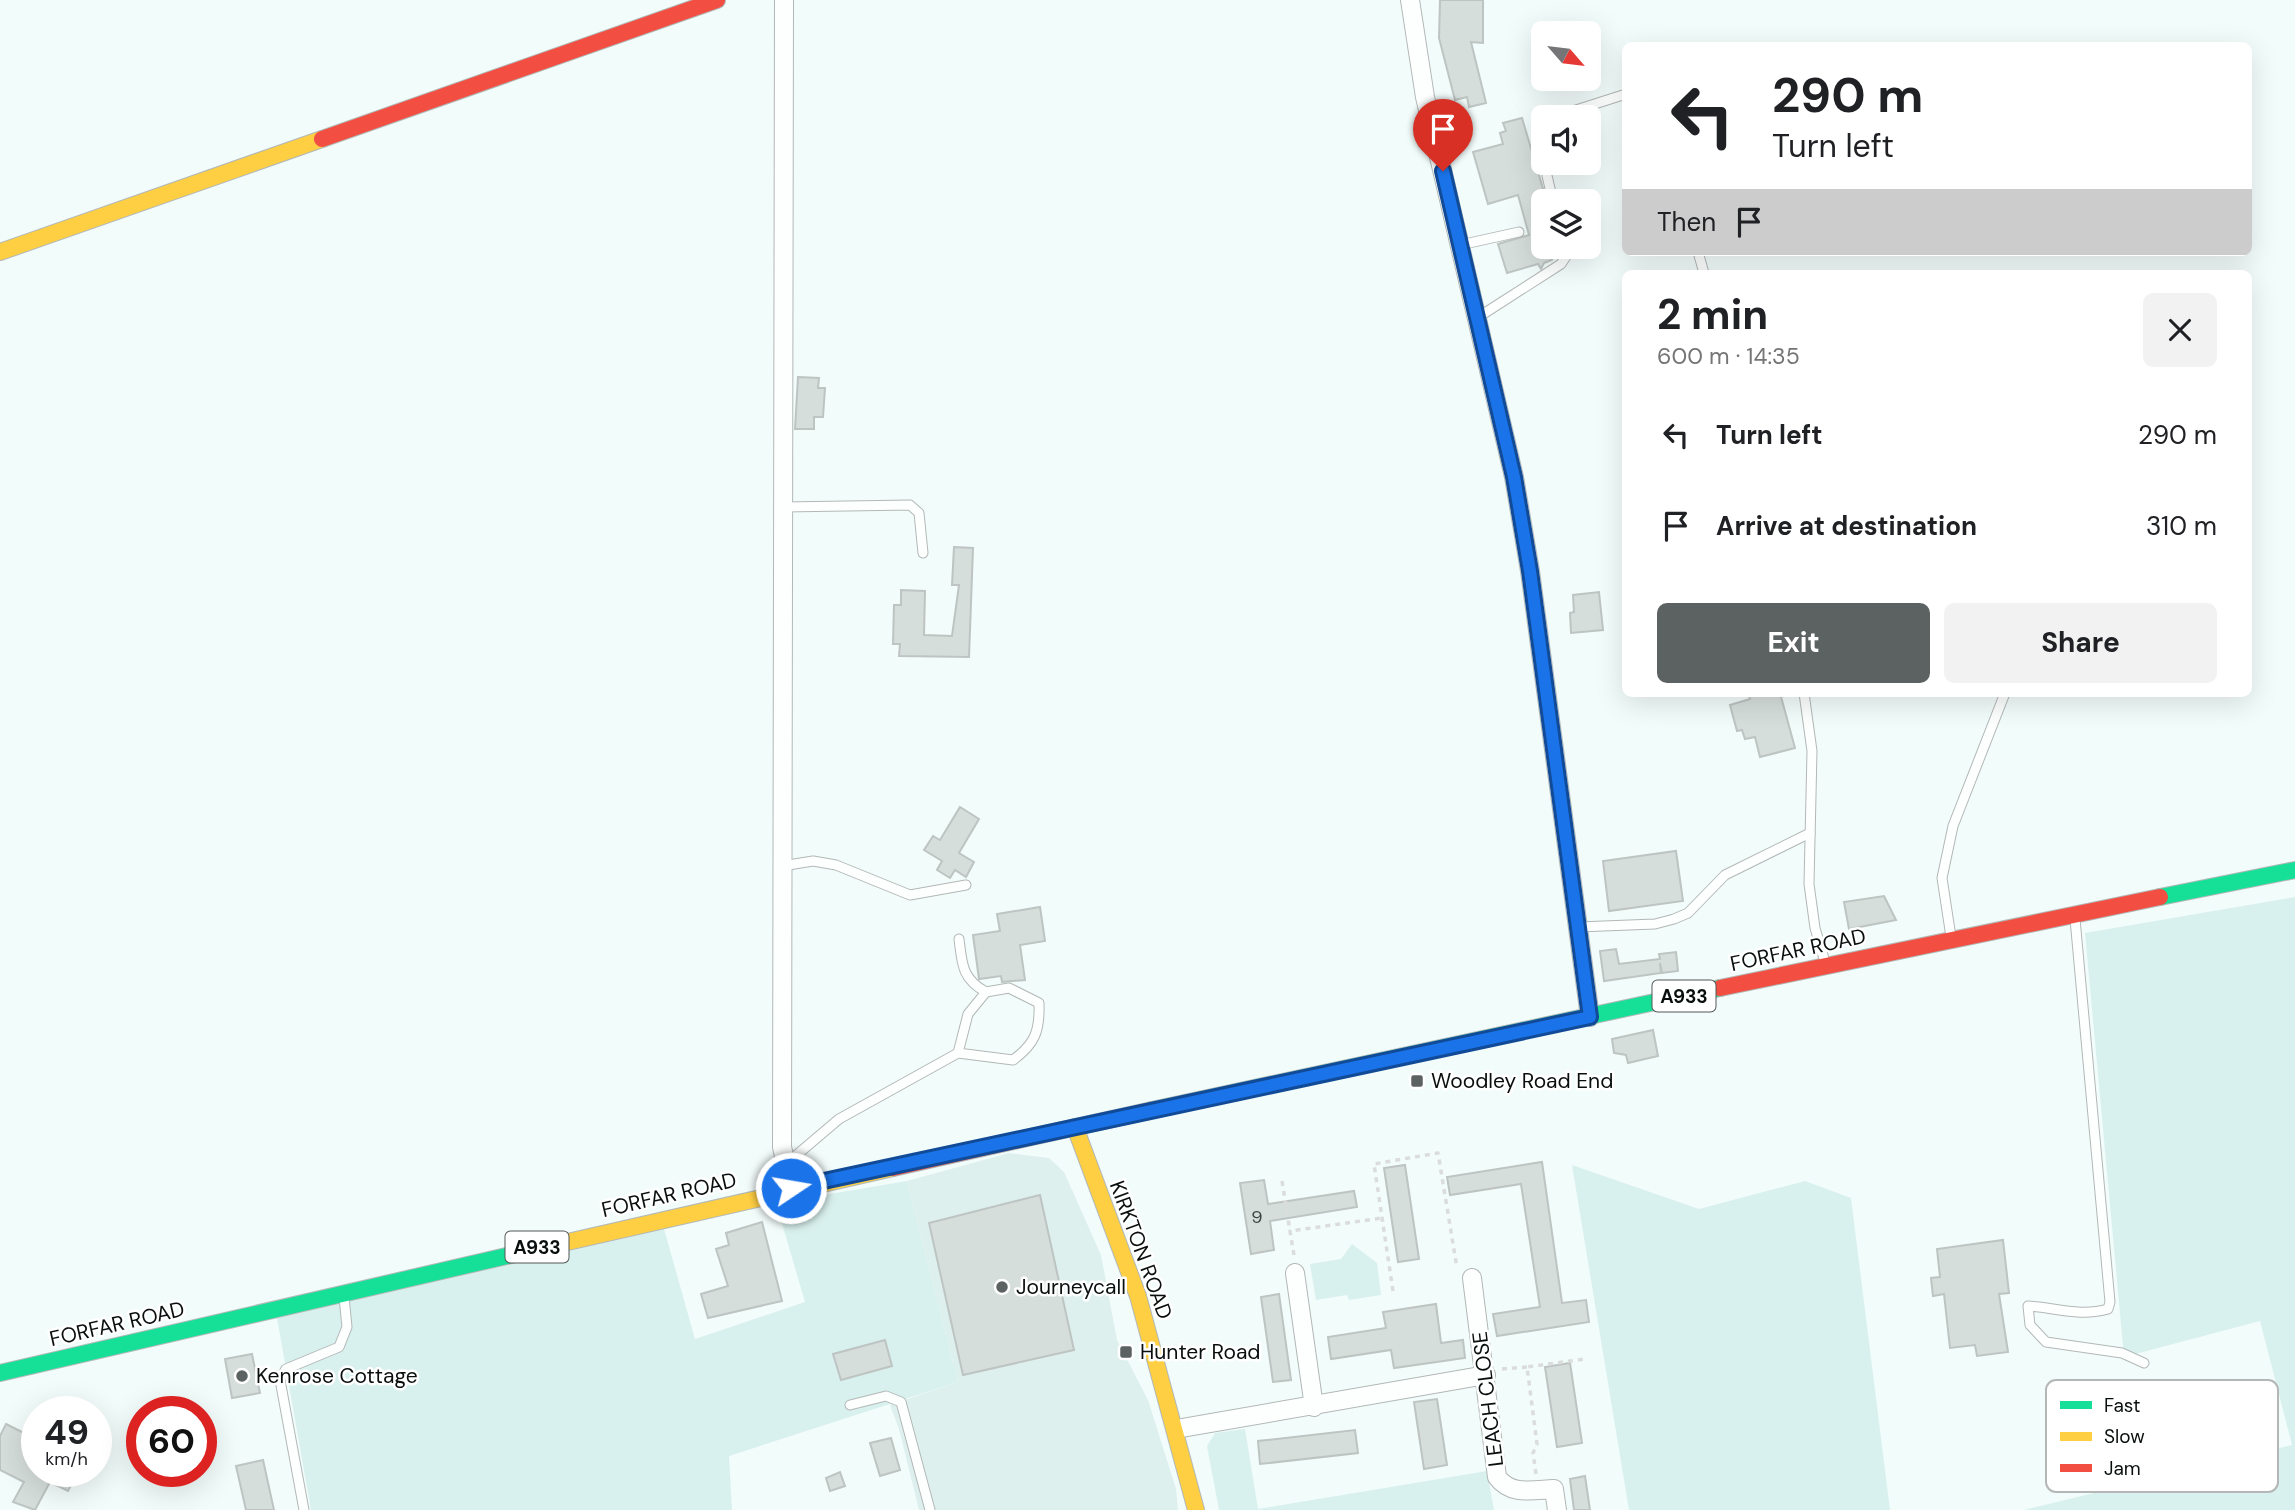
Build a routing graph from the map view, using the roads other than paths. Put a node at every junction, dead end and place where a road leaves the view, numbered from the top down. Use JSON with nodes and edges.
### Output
{"nodes":[{"id":1,"x":717,"y":0,"type":"edge"},
{"id":2,"x":784,"y":0,"type":"edge"},
{"id":3,"x":1410,"y":0,"type":"edge"},
{"id":4,"x":1622,"y":95,"type":"edge"},
{"id":5,"x":1591,"y":105,"type":"edge"},
{"id":6,"x":1519,"y":232,"type":"dead end"},
{"id":7,"x":1460,"y":245,"type":"junction"},
{"id":8,"x":0,"y":252,"type":"edge"},
{"id":9,"x":1564,"y":259,"type":"edge"},
{"id":10,"x":1477,"y":318,"type":"junction"},
{"id":11,"x":783,"y":507,"type":"junction"},
{"id":12,"x":923,"y":553,"type":"dead end"},
{"id":13,"x":1805,"y":697,"type":"edge"},
{"id":14,"x":2003,"y":697,"type":"edge"},
{"id":15,"x":1810,"y":833,"type":"junction"},
{"id":16,"x":782,"y":866,"type":"junction"},
{"id":17,"x":2295,"y":870,"type":"edge"},
{"id":18,"x":966,"y":885,"type":"dead end"},
{"id":19,"x":2075,"y":914,"type":"junction"},
{"id":20,"x":1578,"y":927,"type":"junction"},
{"id":21,"x":959,"y":939,"type":"dead end"},
{"id":22,"x":1952,"y":939,"type":"junction"},
{"id":23,"x":1825,"y":964,"type":"junction"},
{"id":24,"x":986,"y":992,"type":"junction"},
{"id":25,"x":1590,"y":1017,"type":"junction"},
{"id":26,"x":958,"y":1054,"type":"junction"},
{"id":27,"x":1074,"y":1127,"type":"junction"},
{"id":28,"x":786,"y":1164,"type":"junction"},
{"id":29,"x":791,"y":1188,"type":"junction"},
{"id":30,"x":1295,"y":1273,"type":"road end"},
{"id":31,"x":1466,"y":1280,"type":"road end"},
{"id":32,"x":343,"y":1292,"type":"junction"},
{"id":33,"x":2144,"y":1363,"type":"dead end"},
{"id":34,"x":0,"y":1373,"type":"edge"},
{"id":35,"x":1485,"y":1373,"type":"junction"},
{"id":36,"x":850,"y":1405,"type":"dead end"},
{"id":37,"x":1314,"y":1407,"type":"junction"},
{"id":38,"x":1176,"y":1429,"type":"junction"},
{"id":39,"x":304,"y":1510,"type":"edge"},
{"id":40,"x":930,"y":1510,"type":"edge"},
{"id":41,"x":1196,"y":1510,"type":"edge"},
{"id":42,"x":1557,"y":1510,"type":"edge"}],
"edges":[{"from":1,"to":8,"type":"main road"},
{"from":2,"to":11,"type":"street"},
{"from":3,"to":7,"type":"street"},
{"from":4,"to":5,"type":"lane"},
{"from":6,"to":7,"type":"lane"},
{"from":7,"to":10,"type":"street"},
{"from":9,"to":10,"type":"lane"},
{"from":10,"to":20,"type":"street"},
{"from":11,"to":12,"type":"lane"},
{"from":11,"to":16,"type":"street"},
{"from":13,"to":15,"type":"lane"},
{"from":14,"to":22,"type":"lane"},
{"from":15,"to":20,"type":"lane"},
{"from":15,"to":23,"type":"lane"},
{"from":16,"to":18,"type":"lane"},
{"from":16,"to":28,"type":"street"},
{"from":17,"to":19,"type":"main road","name":"FORFAR ROAD","number":"A933"},
{"from":19,"to":22,"type":"main road","name":"FORFAR ROAD","number":"A933"},
{"from":19,"to":33,"type":"lane"},
{"from":20,"to":25,"type":"street"},
{"from":21,"to":24,"type":"lane"},
{"from":22,"to":23,"type":"main road","name":"FORFAR ROAD","number":"A933"},
{"from":23,"to":25,"type":"main road","name":"FORFAR ROAD","number":"A933"},
{"from":24,"to":26,"type":"lane"},
{"from":24,"to":26,"type":"lane"},
{"from":25,"to":27,"type":"main road","name":"FORFAR ROAD","number":"A933"},
{"from":26,"to":28,"type":"lane"},
{"from":27,"to":29,"type":"main road","name":"FORFAR ROAD","number":"A933"},
{"from":27,"to":38,"type":"main road","name":"KIRKTON ROAD"},
{"from":28,"to":29,"type":"street"},
{"from":29,"to":32,"type":"main road","name":"FORFAR ROAD","number":"A933"},
{"from":30,"to":37,"type":"street"},
{"from":31,"to":35,"type":"street","name":"LEACH CLOSE"},
{"from":32,"to":34,"type":"main road","name":"FORFAR ROAD","number":"A933"},
{"from":32,"to":39,"type":"lane"},
{"from":35,"to":37,"type":"street"},
{"from":35,"to":42,"type":"street","name":"LEACH CLOSE"},
{"from":36,"to":40,"type":"lane"},
{"from":37,"to":38,"type":"street"},
{"from":38,"to":41,"type":"main road","name":"KIRKTON ROAD"}]}
